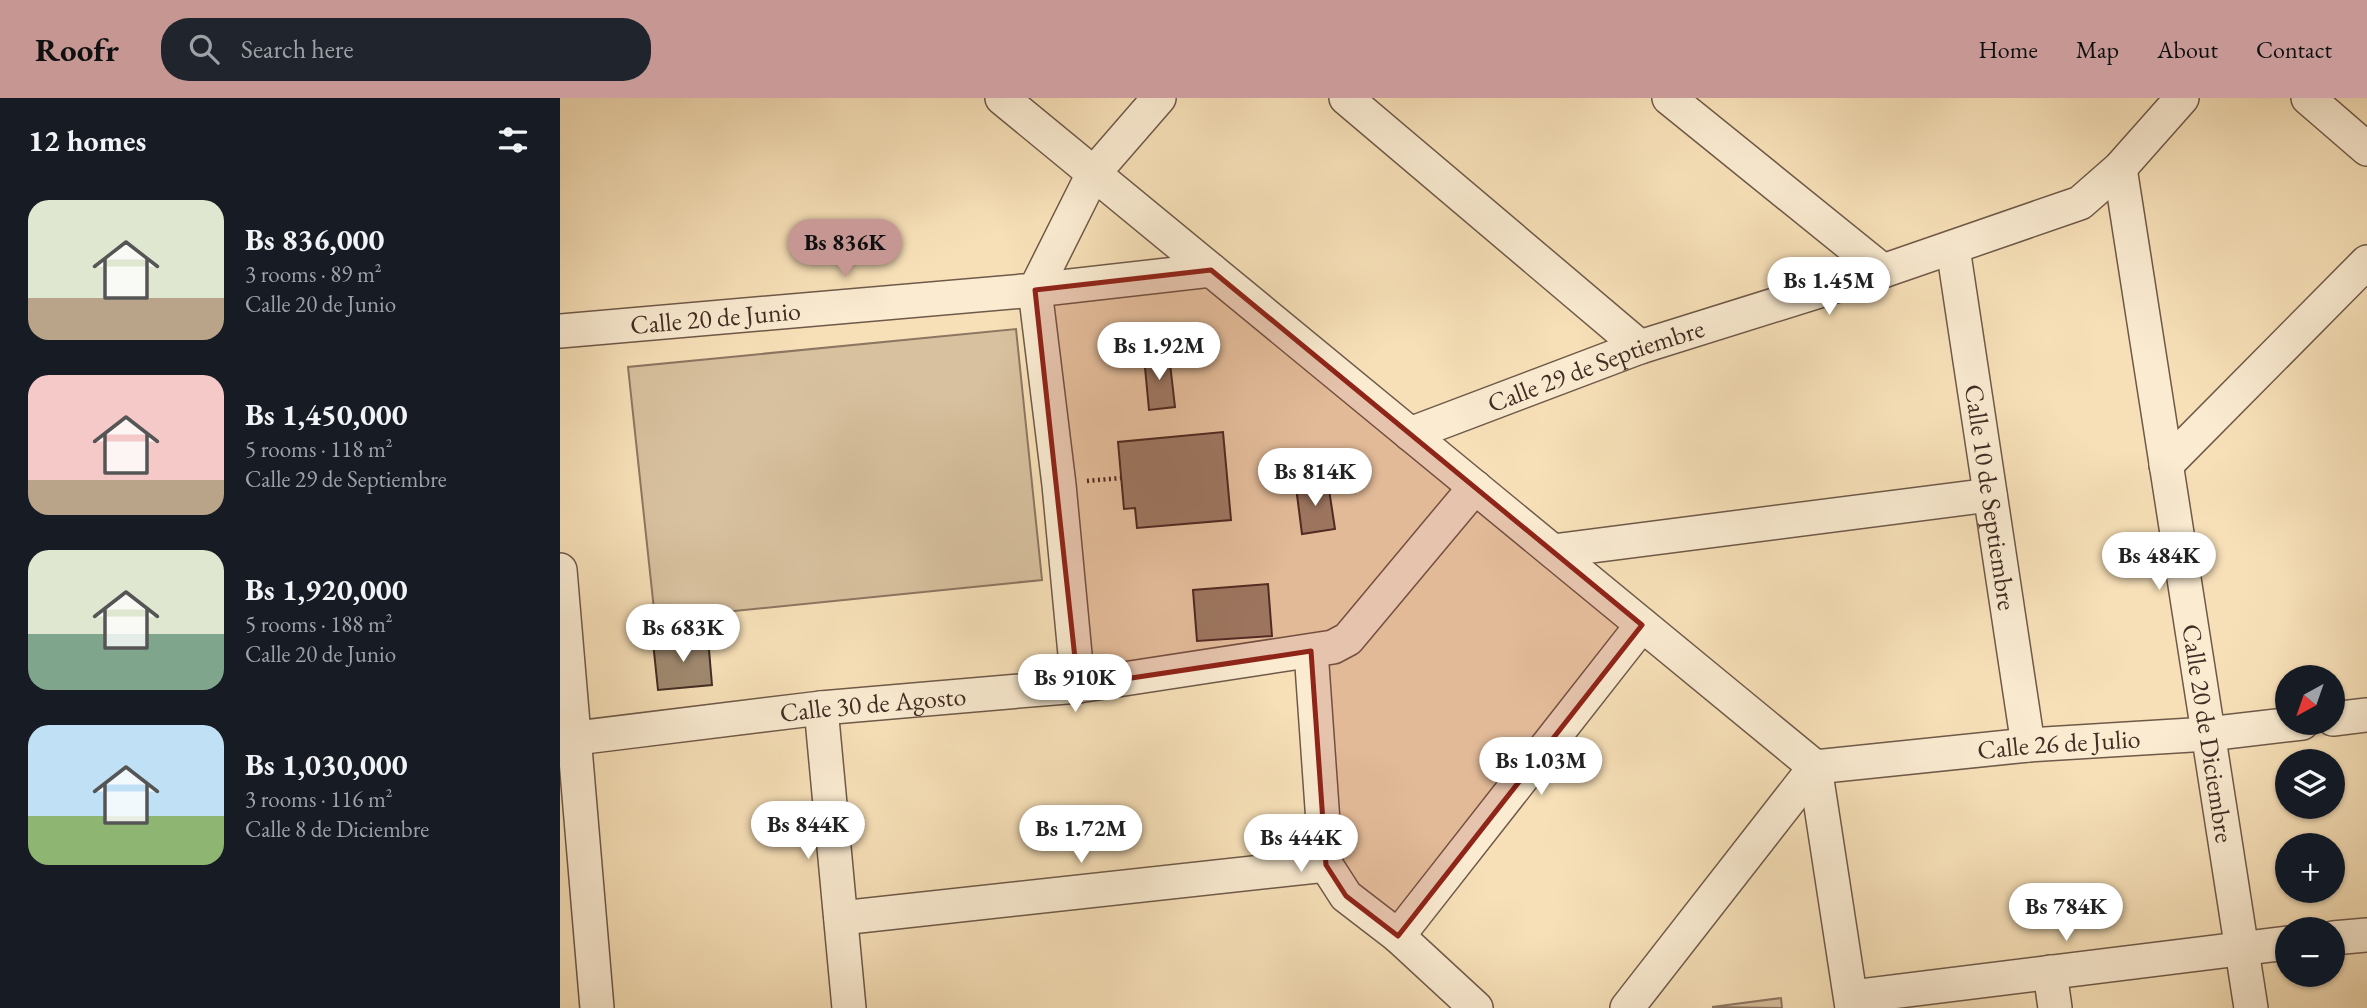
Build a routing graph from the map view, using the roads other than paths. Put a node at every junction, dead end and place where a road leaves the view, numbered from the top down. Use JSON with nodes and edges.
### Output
{"nodes":[{"id":1,"x":1002,"y":98,"type":"edge"},
{"id":2,"x":1159,"y":98,"type":"edge"},
{"id":3,"x":1346,"y":98,"type":"edge"},
{"id":4,"x":1669,"y":98,"type":"edge"},
{"id":5,"x":2182,"y":98,"type":"edge"},
{"id":6,"x":2308,"y":98,"type":"edge"},
{"id":7,"x":2367,"y":149,"type":"edge"},
{"id":8,"x":2120,"y":168,"type":"junction"},
{"id":9,"x":1093,"y":174,"type":"junction"},
{"id":10,"x":1952,"y":248,"type":"junction"},
{"id":11,"x":2367,"y":262,"type":"edge"},
{"id":12,"x":1211,"y":270,"type":"junction"},
{"id":13,"x":1883,"y":271,"type":"junction"},
{"id":14,"x":1035,"y":290,"type":"junction"},
{"id":15,"x":560,"y":331,"type":"edge"},
{"id":16,"x":1640,"y":347,"type":"junction"},
{"id":17,"x":1410,"y":434,"type":"junction"},
{"id":18,"x":2166,"y":465,"type":"junction"},
{"id":19,"x":1475,"y":487,"type":"junction"},
{"id":20,"x":1990,"y":495,"type":"junction"},
{"id":21,"x":1553,"y":551,"type":"junction"},
{"id":22,"x":560,"y":570,"type":"edge"},
{"id":23,"x":1642,"y":625,"type":"junction"},
{"id":24,"x":1311,"y":651,"type":"junction"},
{"id":25,"x":1078,"y":686,"type":"junction"},
{"id":26,"x":821,"y":708,"type":"junction"},
{"id":27,"x":2367,"y":715,"type":"edge"},
{"id":28,"x":2345,"y":718,"type":"edge"},
{"id":29,"x":2275,"y":726,"type":"edge"},
{"id":30,"x":2208,"y":734,"type":"junction"},
{"id":31,"x":2028,"y":745,"type":"junction"},
{"id":32,"x":565,"y":746,"type":"edge"},
{"id":33,"x":1815,"y":767,"type":"junction"},
{"id":34,"x":1326,"y":865,"type":"junction"},
{"id":35,"x":841,"y":918,"type":"junction"},
{"id":36,"x":2367,"y":934,"type":"edge"},
{"id":37,"x":1398,"y":936,"type":"junction"},
{"id":38,"x":2345,"y":937,"type":"edge"},
{"id":39,"x":2275,"y":944,"type":"edge"},
{"id":40,"x":2242,"y":948,"type":"junction"},
{"id":41,"x":2050,"y":972,"type":"junction"},
{"id":42,"x":1852,"y":1002,"type":"edge"},
{"id":43,"x":597,"y":1008,"type":"edge"},
{"id":44,"x":849,"y":1008,"type":"edge"},
{"id":45,"x":1476,"y":1008,"type":"edge"},
{"id":46,"x":1627,"y":1008,"type":"edge"},
{"id":47,"x":2055,"y":1008,"type":"edge"},
{"id":48,"x":2251,"y":1008,"type":"edge"}],
"edges":[{"from":1,"to":9,"type":"street"},
{"from":2,"to":9,"type":"street"},
{"from":3,"to":16,"type":"street"},
{"from":4,"to":13,"type":"street"},
{"from":5,"to":8,"type":"street","name":"Calle 29 de Septiembre"},
{"from":6,"to":7,"type":"street"},
{"from":8,"to":10,"type":"street","name":"Calle 29 de Septiembre"},
{"from":8,"to":18,"type":"street","name":"Calle 20 de Diciembre"},
{"from":9,"to":12,"type":"street"},
{"from":9,"to":14,"type":"street"},
{"from":10,"to":13,"type":"street","name":"Calle 29 de Septiembre"},
{"from":10,"to":20,"type":"street","name":"Calle 10 de Septiembre"},
{"from":11,"to":18,"type":"street"},
{"from":12,"to":14,"type":"street","name":"Calle 20 de Junio"},
{"from":12,"to":17,"type":"street"},
{"from":13,"to":16,"type":"street","name":"Calle 29 de Septiembre"},
{"from":14,"to":15,"type":"street","name":"Calle 20 de Junio"},
{"from":14,"to":25,"type":"street"},
{"from":16,"to":17,"type":"street","name":"Calle 29 de Septiembre"},
{"from":17,"to":19,"type":"street"},
{"from":18,"to":30,"type":"street","name":"Calle 20 de Diciembre"},
{"from":19,"to":21,"type":"street"},
{"from":19,"to":24,"type":"street","name":"Calle 30 de Agosto"},
{"from":20,"to":21,"type":"street"},
{"from":20,"to":31,"type":"street","name":"Calle 10 de Septiembre"},
{"from":21,"to":23,"type":"street"},
{"from":22,"to":32,"type":"street"},
{"from":23,"to":33,"type":"street"},
{"from":23,"to":37,"type":"street"},
{"from":24,"to":25,"type":"street","name":"Calle 30 de Agosto"},
{"from":24,"to":34,"type":"street"},
{"from":25,"to":26,"type":"street","name":"Calle 30 de Agosto"},
{"from":26,"to":32,"type":"street","name":"Calle 30 de Agosto"},
{"from":26,"to":35,"type":"street"},
{"from":27,"to":28,"type":"street"},
{"from":29,"to":30,"type":"street","name":"Calle 26 de Julio"},
{"from":30,"to":31,"type":"street","name":"Calle 26 de Julio"},
{"from":30,"to":40,"type":"street","name":"Calle 20 de Diciembre"},
{"from":31,"to":33,"type":"street","name":"Calle 26 de Julio"},
{"from":32,"to":43,"type":"street"},
{"from":33,"to":42,"type":"street"},
{"from":33,"to":46,"type":"street"},
{"from":34,"to":35,"type":"street"},
{"from":34,"to":37,"type":"street"},
{"from":35,"to":44,"type":"street"},
{"from":36,"to":38,"type":"street"},
{"from":37,"to":45,"type":"street"},
{"from":39,"to":40,"type":"street"},
{"from":40,"to":41,"type":"street"},
{"from":40,"to":48,"type":"street","name":"Calle 20 de Diciembre"},
{"from":41,"to":42,"type":"street"},
{"from":41,"to":47,"type":"street"}]}
